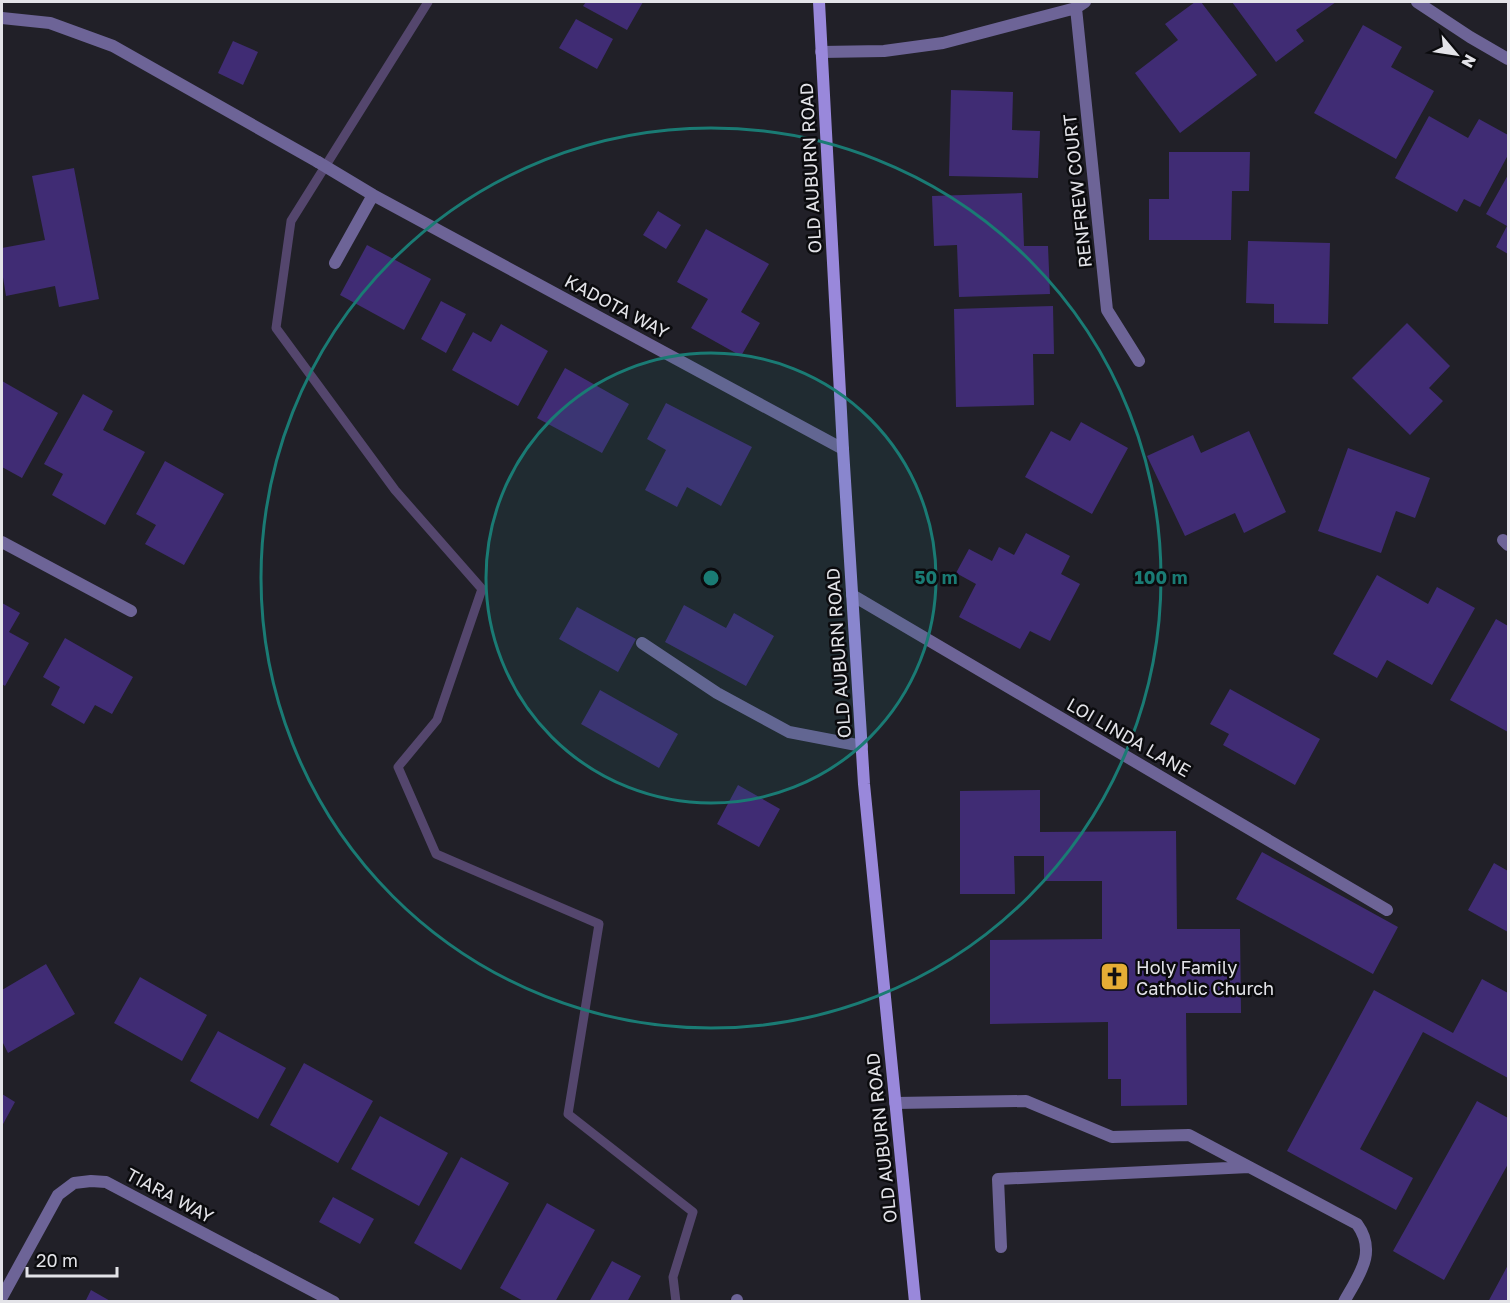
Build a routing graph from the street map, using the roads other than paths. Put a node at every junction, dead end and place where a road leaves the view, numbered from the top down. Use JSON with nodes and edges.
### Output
{"nodes":[{"id":1,"x":819,"y":2,"type":"edge"},
{"id":2,"x":1417,"y":2,"type":"edge"},
{"id":3,"x":1081,"y":5,"type":"edge"},
{"id":4,"x":2,"y":18,"type":"edge"},
{"id":5,"x":821,"y":52,"type":"junction"},
{"id":6,"x":1509,"y":59,"type":"edge"},
{"id":7,"x":373,"y":195,"type":"junction"},
{"id":8,"x":335,"y":263,"type":"dead end"},
{"id":9,"x":1139,"y":361,"type":"dead end"},
{"id":10,"x":843,"y":449,"type":"junction"},
{"id":11,"x":2,"y":542,"type":"edge"},
{"id":12,"x":852,"y":595,"type":"junction"},
{"id":13,"x":130,"y":611,"type":"dead end"},
{"id":14,"x":642,"y":643,"type":"dead end"},
{"id":15,"x":862,"y":746,"type":"junction"},
{"id":16,"x":1387,"y":910,"type":"dead end"},
{"id":17,"x":895,"y":1104,"type":"junction"},
{"id":18,"x":1250,"y":1167,"type":"junction"},
{"id":19,"x":1002,"y":1247,"type":"dead end"},
{"id":20,"x":2,"y":1297,"type":"edge"},
{"id":21,"x":334,"y":1302,"type":"edge"},
{"id":22,"x":915,"y":1302,"type":"edge"},
{"id":23,"x":1344,"y":1302,"type":"edge"}],
"edges":[{"from":1,"to":5,"type":"main road","name":"OLD AUBURN ROAD"},
{"from":2,"to":6,"type":"street"},
{"from":3,"to":5,"type":"street"},
{"from":3,"to":9,"type":"street","name":"RENFREW COURT"},
{"from":4,"to":7,"type":"street","name":"KADOTA WAY"},
{"from":5,"to":10,"type":"main road","name":"OLD AUBURN ROAD"},
{"from":7,"to":8,"type":"street"},
{"from":7,"to":10,"type":"street","name":"KADOTA WAY"},
{"from":10,"to":12,"type":"main road","name":"OLD AUBURN ROAD"},
{"from":11,"to":13,"type":"street"},
{"from":12,"to":15,"type":"main road","name":"OLD AUBURN ROAD"},
{"from":12,"to":16,"type":"street","name":"LOI LINDA LANE"},
{"from":14,"to":15,"type":"street"},
{"from":15,"to":17,"type":"main road","name":"OLD AUBURN ROAD"},
{"from":17,"to":18,"type":"street"},
{"from":17,"to":22,"type":"main road","name":"OLD AUBURN ROAD"},
{"from":18,"to":19,"type":"street"},
{"from":18,"to":23,"type":"street"},
{"from":20,"to":21,"type":"street","name":"TIARA WAY"}]}
